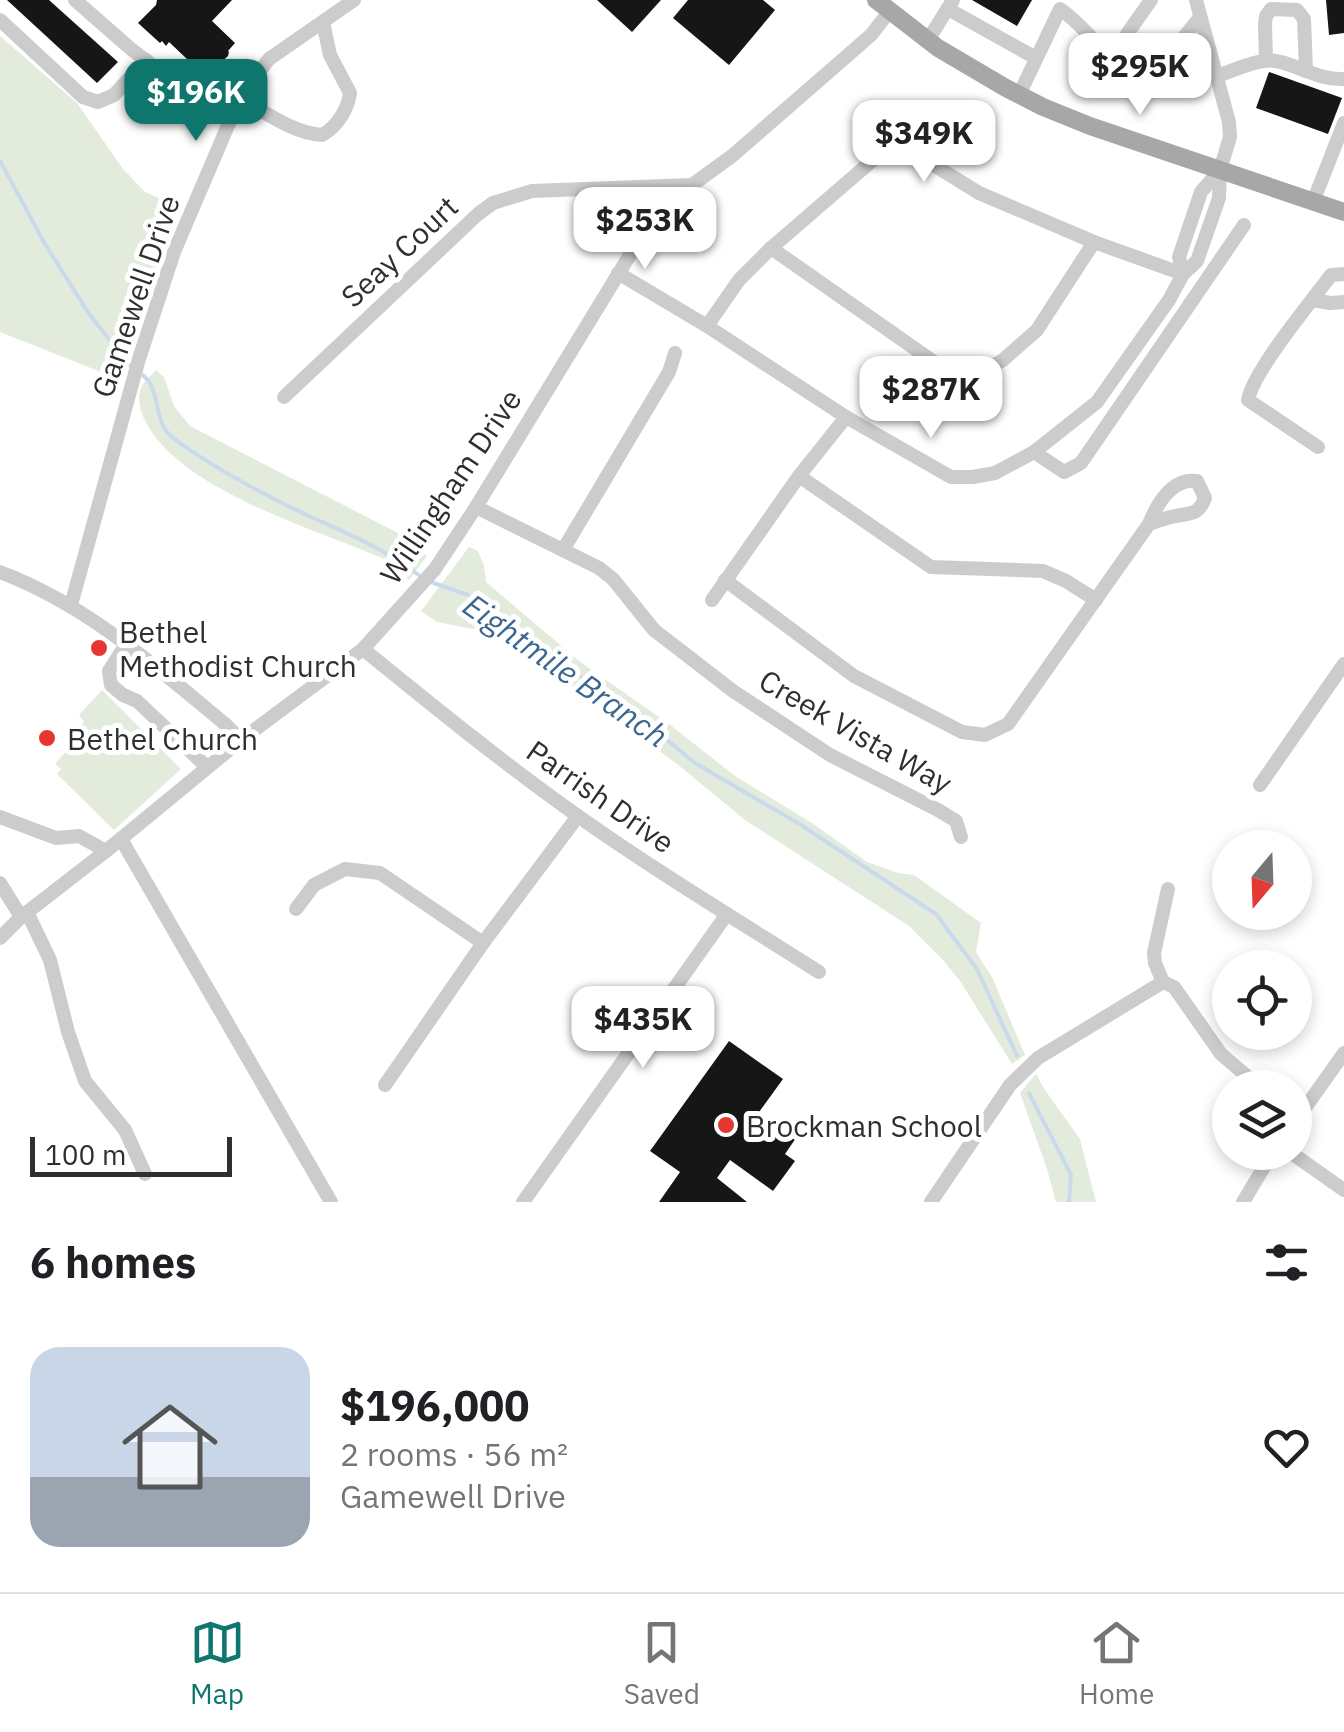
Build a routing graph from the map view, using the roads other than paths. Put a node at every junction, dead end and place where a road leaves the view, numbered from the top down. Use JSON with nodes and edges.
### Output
{"nodes":[{"id":1,"x":74,"y":0,"type":"edge"},
{"id":2,"x":354,"y":0,"type":"edge"},
{"id":3,"x":1151,"y":0,"type":"edge"},
{"id":4,"x":1196,"y":0,"type":"edge"},
{"id":5,"x":951,"y":4,"type":"edge"},
{"id":6,"x":1060,"y":4,"type":"edge"},
{"id":7,"x":883,"y":6,"type":"edge"},
{"id":8,"x":1200,"y":17,"type":"junction"},
{"id":9,"x":0,"y":20,"type":"edge"},
{"id":10,"x":324,"y":22,"type":"junction"},
{"id":11,"x":1127,"y":34,"type":"dead end"},
{"id":12,"x":928,"y":40,"type":"junction"},
{"id":13,"x":1036,"y":58,"type":"junction"},
{"id":14,"x":146,"y":60,"type":"junction"},
{"id":15,"x":1266,"y":60,"type":"junction"},
{"id":16,"x":1306,"y":72,"type":"junction"},
{"id":17,"x":1216,"y":76,"type":"junction"},
{"id":18,"x":1344,"y":79,"type":"edge"},
{"id":19,"x":1020,"y":95,"type":"junction"},
{"id":20,"x":238,"y":103,"type":"junction"},
{"id":21,"x":1344,"y":123,"type":"edge"},
{"id":22,"x":1220,"y":170,"type":"junction"},
{"id":23,"x":692,"y":185,"type":"junction"},
{"id":24,"x":1313,"y":202,"type":"junction"},
{"id":25,"x":1344,"y":212,"type":"edge"},
{"id":26,"x":1244,"y":225,"type":"dead end"},
{"id":27,"x":1094,"y":242,"type":"junction"},
{"id":28,"x":771,"y":248,"type":"junction"},
{"id":29,"x":618,"y":273,"type":"junction"},
{"id":30,"x":1183,"y":274,"type":"junction"},
{"id":31,"x":1344,"y":274,"type":"edge"},
{"id":32,"x":1313,"y":300,"type":"junction"},
{"id":33,"x":1344,"y":302,"type":"edge"},
{"id":34,"x":706,"y":326,"type":"junction"},
{"id":35,"x":675,"y":353,"type":"dead end"},
{"id":36,"x":284,"y":397,"type":"dead end"},
{"id":37,"x":846,"y":417,"type":"junction"},
{"id":38,"x":1318,"y":447,"type":"dead end"},
{"id":39,"x":1034,"y":452,"type":"junction"},
{"id":40,"x":799,"y":476,"type":"junction"},
{"id":41,"x":476,"y":507,"type":"junction"},
{"id":42,"x":1149,"y":524,"type":"dead end"},
{"id":43,"x":563,"y":550,"type":"junction"},
{"id":44,"x":0,"y":572,"type":"edge"},
{"id":45,"x":725,"y":580,"type":"junction"},
{"id":46,"x":712,"y":600,"type":"dead end"},
{"id":47,"x":1096,"y":600,"type":"junction"},
{"id":48,"x":71,"y":605,"type":"junction"},
{"id":49,"x":126,"y":643,"type":"junction"},
{"id":50,"x":363,"y":649,"type":"junction"},
{"id":51,"x":1344,"y":664,"type":"edge"},
{"id":52,"x":241,"y":740,"type":"junction"},
{"id":53,"x":207,"y":768,"type":"junction"},
{"id":54,"x":1260,"y":784,"type":"dead end"},
{"id":55,"x":578,"y":816,"type":"junction"},
{"id":56,"x":0,"y":818,"type":"edge"},
{"id":57,"x":961,"y":837,"type":"dead end"},
{"id":58,"x":121,"y":839,"type":"junction"},
{"id":59,"x":106,"y":851,"type":"junction"},
{"id":60,"x":0,"y":883,"type":"edge"},
{"id":61,"x":1168,"y":889,"type":"dead end"},
{"id":62,"x":296,"y":909,"type":"dead end"},
{"id":63,"x":24,"y":914,"type":"junction"},
{"id":64,"x":727,"y":914,"type":"junction"},
{"id":65,"x":0,"y":938,"type":"edge"},
{"id":66,"x":483,"y":943,"type":"junction"},
{"id":67,"x":819,"y":972,"type":"dead end"},
{"id":68,"x":1162,"y":982,"type":"junction"},
{"id":69,"x":1344,"y":1053,"type":"edge"},
{"id":70,"x":1240,"y":1070,"type":"edge"},
{"id":71,"x":385,"y":1085,"type":"dead end"},
{"id":72,"x":1312,"y":1096,"type":"edge"},
{"id":73,"x":1312,"y":1167,"type":"edge"},
{"id":74,"x":1262,"y":1170,"type":"edge"},
{"id":75,"x":145,"y":1174,"type":"dead end"},
{"id":76,"x":1344,"y":1190,"type":"edge"},
{"id":77,"x":332,"y":1202,"type":"edge"},
{"id":78,"x":523,"y":1202,"type":"edge"},
{"id":79,"x":931,"y":1202,"type":"edge"},
{"id":80,"x":1243,"y":1202,"type":"edge"}],
"edges":[{"from":1,"to":14,"type":"street"},
{"from":2,"to":10,"type":"street","name":"Gamewell Drive"},
{"from":3,"to":11,"type":"street"},
{"from":4,"to":8,"type":"street"},
{"from":5,"to":12,"type":"street"},
{"from":5,"to":13,"type":"street"},
{"from":6,"to":8,"type":"street"},
{"from":6,"to":13,"type":"street"},
{"from":7,"to":12,"type":"main road"},
{"from":7,"to":23,"type":"street","name":"Willingham Drive"},
{"from":8,"to":17,"type":"street"},
{"from":9,"to":14,"type":"street"},
{"from":10,"to":20,"type":"street","name":"Gamewell Drive"},
{"from":10,"to":20,"type":"street"},
{"from":12,"to":19,"type":"main road"},
{"from":13,"to":19,"type":"street"},
{"from":14,"to":20,"type":"street"},
{"from":15,"to":16,"type":"street"},
{"from":15,"to":16,"type":"street"},
{"from":15,"to":17,"type":"street"},
{"from":16,"to":18,"type":"street"},
{"from":17,"to":22,"type":"street"},
{"from":19,"to":22,"type":"main road"},
{"from":20,"to":48,"type":"street","name":"Gamewell Drive"},
{"from":21,"to":24,"type":"street"},
{"from":22,"to":24,"type":"main road"},
{"from":22,"to":30,"type":"street"},
{"from":23,"to":29,"type":"street","name":"Willingham Drive"},
{"from":23,"to":36,"type":"street","name":"Seay Court"},
{"from":24,"to":25,"type":"main road"},
{"from":26,"to":39,"type":"street"},
{"from":27,"to":28,"type":"street"},
{"from":27,"to":28,"type":"street"},
{"from":27,"to":30,"type":"street"},
{"from":28,"to":34,"type":"street"},
{"from":29,"to":34,"type":"street"},
{"from":29,"to":41,"type":"street","name":"Willingham Drive"},
{"from":30,"to":39,"type":"street"},
{"from":31,"to":32,"type":"street"},
{"from":32,"to":33,"type":"street"},
{"from":32,"to":38,"type":"street"},
{"from":34,"to":37,"type":"street"},
{"from":35,"to":43,"type":"street"},
{"from":37,"to":39,"type":"street"},
{"from":37,"to":40,"type":"street"},
{"from":40,"to":45,"type":"street"},
{"from":40,"to":47,"type":"street"},
{"from":41,"to":43,"type":"street","name":"Creek Vista Way"},
{"from":41,"to":50,"type":"street","name":"Willingham Drive"},
{"from":42,"to":47,"type":"street"},
{"from":43,"to":57,"type":"street","name":"Creek Vista Way"},
{"from":44,"to":48,"type":"street"},
{"from":45,"to":46,"type":"street"},
{"from":45,"to":47,"type":"street"},
{"from":48,"to":49,"type":"street"},
{"from":49,"to":52,"type":"street"},
{"from":49,"to":53,"type":"street"},
{"from":50,"to":52,"type":"street","name":"Willingham Drive"},
{"from":50,"to":55,"type":"street","name":"Parrish Drive"},
{"from":51,"to":54,"type":"street"},
{"from":52,"to":53,"type":"street","name":"Willingham Drive"},
{"from":53,"to":58,"type":"street","name":"Willingham Drive"},
{"from":55,"to":64,"type":"street","name":"Parrish Drive"},
{"from":55,"to":66,"type":"street"},
{"from":56,"to":59,"type":"street"},
{"from":58,"to":59,"type":"street","name":"Willingham Drive"},
{"from":58,"to":77,"type":"street"},
{"from":59,"to":63,"type":"street","name":"Willingham Drive"},
{"from":60,"to":63,"type":"street"},
{"from":61,"to":68,"type":"street"},
{"from":62,"to":66,"type":"street"},
{"from":63,"to":65,"type":"street","name":"Willingham Drive"},
{"from":63,"to":75,"type":"street"},
{"from":64,"to":67,"type":"street","name":"Parrish Drive"},
{"from":64,"to":78,"type":"street"},
{"from":66,"to":71,"type":"street"},
{"from":68,"to":70,"type":"street"},
{"from":68,"to":79,"type":"street"},
{"from":69,"to":72,"type":"street"},
{"from":73,"to":76,"type":"street"},
{"from":74,"to":80,"type":"street"}]}
